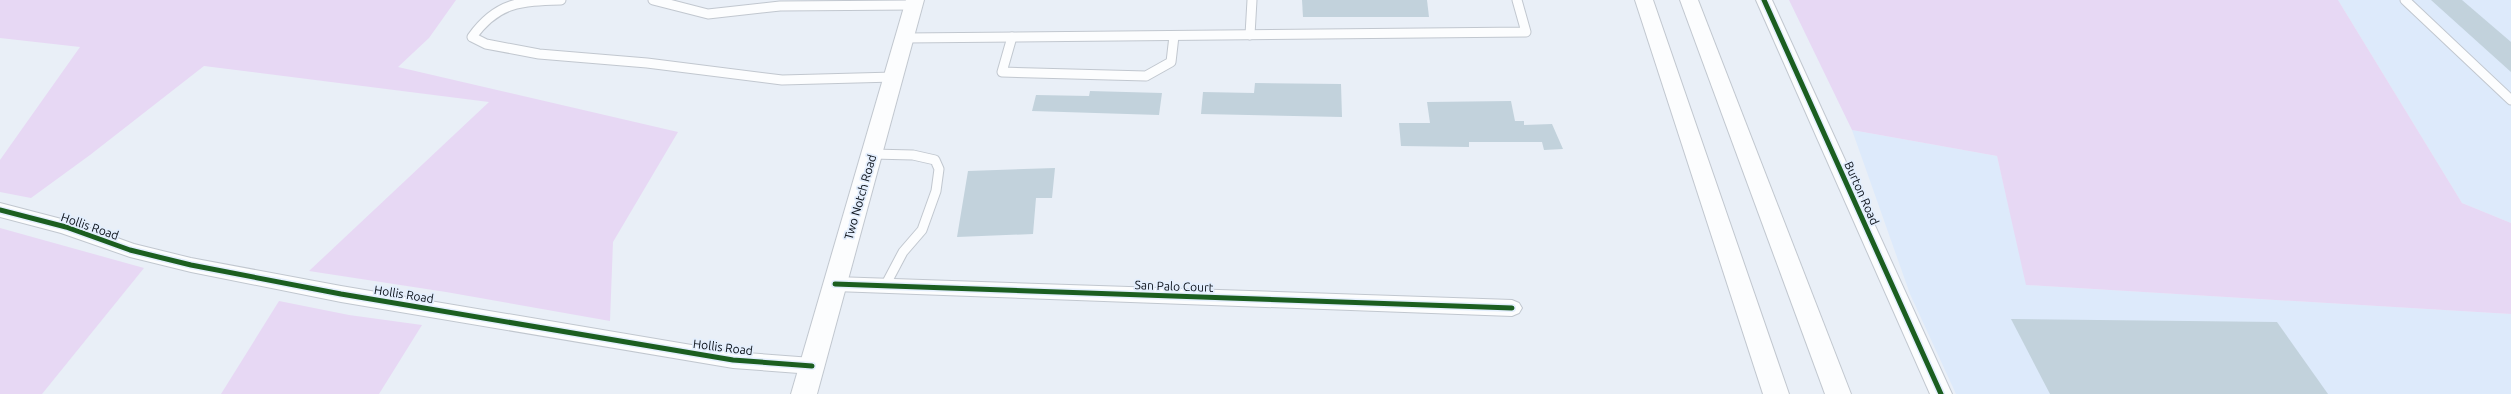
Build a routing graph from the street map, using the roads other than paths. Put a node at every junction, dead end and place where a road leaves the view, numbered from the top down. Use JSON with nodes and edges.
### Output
{"nodes":[{"id":1,"x":560,"y":0,"type":"edge"},
{"id":2,"x":653,"y":0,"type":"edge"},
{"id":3,"x":1252,"y":0,"type":"edge"},
{"id":4,"x":1517,"y":0,"type":"edge"},
{"id":5,"x":1644,"y":0,"type":"edge"},
{"id":6,"x":1689,"y":0,"type":"edge"},
{"id":7,"x":1764,"y":0,"type":"edge"},
{"id":8,"x":2405,"y":0,"type":"edge"},
{"id":9,"x":915,"y":2,"type":"edge"},
{"id":10,"x":1250,"y":35,"type":"junction"},
{"id":11,"x":1174,"y":36,"type":"junction"},
{"id":12,"x":1012,"y":37,"type":"junction"},
{"id":13,"x":905,"y":38,"type":"junction"},
{"id":14,"x":894,"y":77,"type":"junction"},
{"id":15,"x":2511,"y":100,"type":"edge"},
{"id":16,"x":872,"y":154,"type":"junction"},
{"id":17,"x":0,"y":210,"type":"edge"},
{"id":18,"x":836,"y":284,"type":"junction"},
{"id":19,"x":885,"y":286,"type":"junction"},
{"id":20,"x":1512,"y":308,"type":"dead end"},
{"id":21,"x":812,"y":366,"type":"junction"},
{"id":22,"x":804,"y":394,"type":"edge"},
{"id":23,"x":1776,"y":394,"type":"edge"},
{"id":24,"x":1838,"y":394,"type":"edge"},
{"id":25,"x":1941,"y":394,"type":"edge"}],
"edges":[{"from":1,"to":14,"type":"lane"},
{"from":2,"to":9,"type":"lane"},
{"from":3,"to":10,"type":"lane"},
{"from":4,"to":10,"type":"lane"},
{"from":5,"to":23,"type":"main road"},
{"from":6,"to":24,"type":"main road"},
{"from":7,"to":25,"type":"street","name":"Burton Road"},
{"from":8,"to":15,"type":"lane"},
{"from":9,"to":13,"type":"main road","name":"Two Notch Road"},
{"from":10,"to":11,"type":"lane"},
{"from":11,"to":12,"type":"lane"},
{"from":11,"to":12,"type":"lane"},
{"from":12,"to":13,"type":"lane"},
{"from":13,"to":14,"type":"main road","name":"Two Notch Road"},
{"from":14,"to":16,"type":"main road","name":"Two Notch Road"},
{"from":16,"to":18,"type":"main road","name":"Two Notch Road"},
{"from":16,"to":19,"type":"lane"},
{"from":17,"to":21,"type":"street","name":"Hollis Road"},
{"from":18,"to":19,"type":"street","name":"San Palo Court"},
{"from":18,"to":21,"type":"main road","name":"Two Notch Road"},
{"from":19,"to":20,"type":"street","name":"San Palo Court"},
{"from":21,"to":22,"type":"main road","name":"Two Notch Road"}]}
